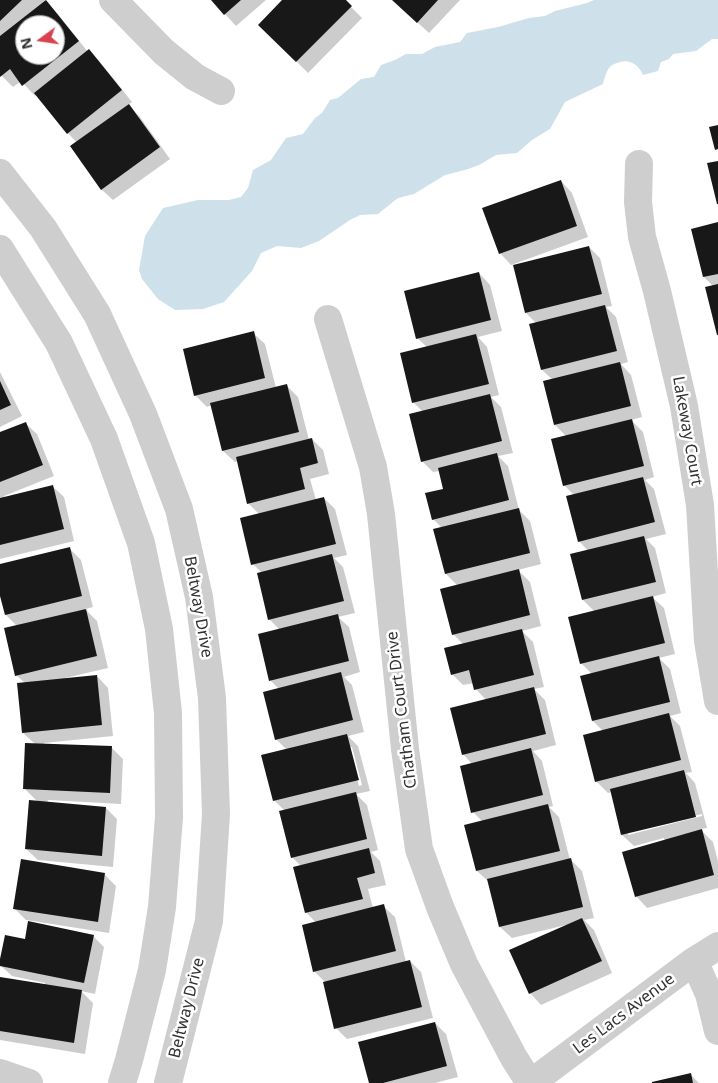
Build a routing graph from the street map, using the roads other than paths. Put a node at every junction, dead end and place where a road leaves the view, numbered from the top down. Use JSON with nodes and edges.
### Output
{"nodes":[{"id":1,"x":113,"y":0,"type":"edge"},
{"id":2,"x":221,"y":92,"type":"dead end"},
{"id":3,"x":639,"y":164,"type":"dead end"},
{"id":4,"x":0,"y":173,"type":"edge"},
{"id":5,"x":0,"y":249,"type":"edge"},
{"id":6,"x":328,"y":319,"type":"dead end"},
{"id":7,"x":718,"y":701,"type":"edge"},
{"id":8,"x":718,"y":946,"type":"edge"},
{"id":9,"x":694,"y":961,"type":"junction"},
{"id":10,"x":718,"y":1032,"type":"edge"},
{"id":11,"x":0,"y":1073,"type":"edge"},
{"id":12,"x":28,"y":1083,"type":"edge"},
{"id":13,"x":122,"y":1083,"type":"edge"},
{"id":14,"x":168,"y":1083,"type":"edge"},
{"id":15,"x":530,"y":1083,"type":"edge"}],
"edges":[{"from":1,"to":2,"type":"street"},
{"from":3,"to":7,"type":"street","name":"Lakeway Court"},
{"from":4,"to":14,"type":"street","name":"Beltway Drive"},
{"from":5,"to":13,"type":"street"},
{"from":6,"to":15,"type":"street","name":"Chatham Court Drive"},
{"from":8,"to":9,"type":"street","name":"Les Lacs Avenue"},
{"from":9,"to":10,"type":"street"},
{"from":9,"to":15,"type":"street","name":"Les Lacs Avenue"},
{"from":11,"to":12,"type":"street"}]}
